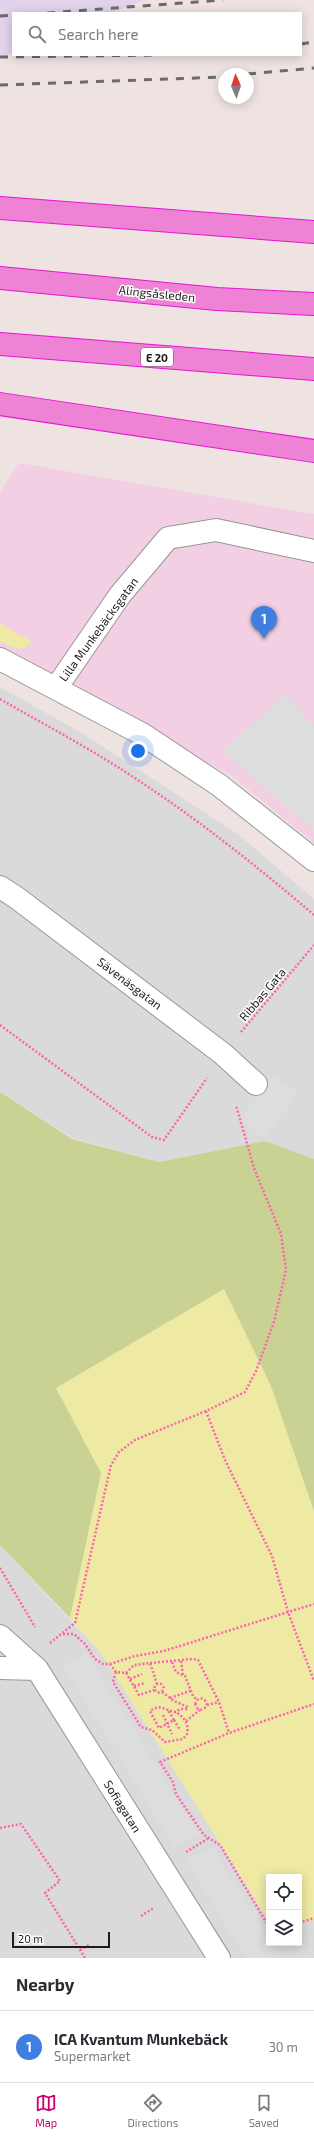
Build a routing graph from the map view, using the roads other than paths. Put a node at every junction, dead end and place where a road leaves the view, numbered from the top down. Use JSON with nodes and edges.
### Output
{"nodes":[{"id":1,"x":0,"y":208,"type":"edge"},
{"id":2,"x":314,"y":232,"type":"edge"},
{"id":3,"x":0,"y":278,"type":"edge"},
{"id":4,"x":314,"y":304,"type":"edge"},
{"id":5,"x":0,"y":344,"type":"edge"},
{"id":6,"x":314,"y":369,"type":"edge"},
{"id":7,"x":0,"y":404,"type":"edge"},
{"id":8,"x":314,"y":451,"type":"edge"},
{"id":9,"x":314,"y":551,"type":"edge"},
{"id":10,"x":0,"y":659,"type":"edge"},
{"id":11,"x":56,"y":688,"type":"junction"},
{"id":12,"x":314,"y":860,"type":"edge"},
{"id":13,"x":0,"y":887,"type":"edge"},
{"id":14,"x":256,"y":1084,"type":"dead end"},
{"id":15,"x":0,"y":1636,"type":"edge"},
{"id":16,"x":30,"y":1663,"type":"junction"},
{"id":17,"x":0,"y":1668,"type":"edge"},
{"id":18,"x":219,"y":1958,"type":"edge"}],
"edges":[{"from":1,"to":2,"type":"highway"},
{"from":3,"to":4,"type":"highway","name":"Alingsåsleden"},
{"from":5,"to":6,"type":"highway","number":"E 20"},
{"from":7,"to":8,"type":"highway"},
{"from":9,"to":11,"type":"street","name":"Lilla Munkebäcksgatan"},
{"from":10,"to":11,"type":"street","name":"Lilla Munkebäcksgatan"},
{"from":11,"to":12,"type":"street","name":"Lilla Munkebäcksgatan"},
{"from":13,"to":14,"type":"street","name":"Sävenäsgatan"},
{"from":15,"to":16,"type":"street","name":"Sofiagatan"},
{"from":16,"to":17,"type":"street"},
{"from":16,"to":18,"type":"street","name":"Sofiagatan"}]}
